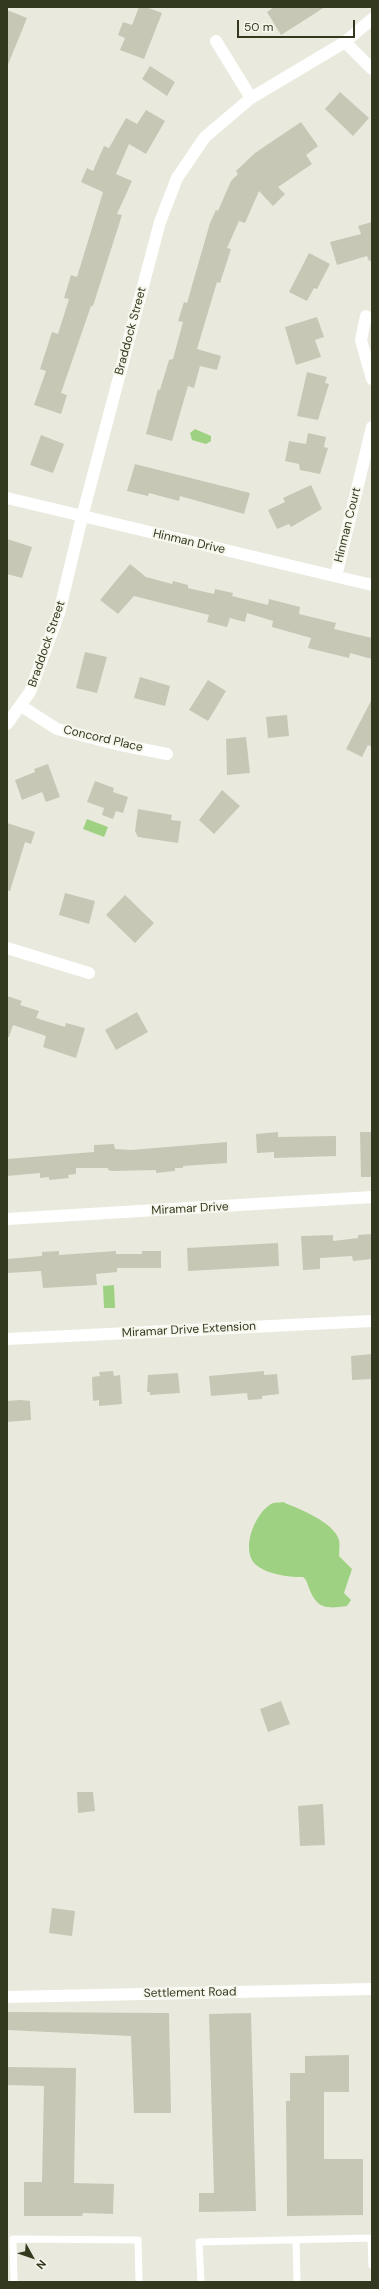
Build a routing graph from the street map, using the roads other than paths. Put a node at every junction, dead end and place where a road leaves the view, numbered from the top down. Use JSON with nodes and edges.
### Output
{"nodes":[{"id":1,"x":372,"y":19,"type":"edge"},
{"id":2,"x":216,"y":41,"type":"dead end"},
{"id":3,"x":345,"y":42,"type":"junction"},
{"id":4,"x":372,"y":69,"type":"edge"},
{"id":5,"x":251,"y":98,"type":"junction"},
{"id":6,"x":366,"y":316,"type":"dead end"},
{"id":7,"x":372,"y":379,"type":"edge"},
{"id":8,"x":372,"y":427,"type":"edge"},
{"id":9,"x":7,"y":498,"type":"edge"},
{"id":10,"x":82,"y":517,"type":"junction"},
{"id":11,"x":336,"y":576,"type":"junction"},
{"id":12,"x":372,"y":586,"type":"edge"},
{"id":13,"x":21,"y":706,"type":"junction"},
{"id":14,"x":7,"y":724,"type":"edge"},
{"id":15,"x":167,"y":754,"type":"dead end"},
{"id":16,"x":7,"y":948,"type":"edge"},
{"id":17,"x":89,"y":973,"type":"dead end"},
{"id":18,"x":372,"y":1197,"type":"edge"},
{"id":19,"x":7,"y":1219,"type":"edge"},
{"id":20,"x":372,"y":1322,"type":"edge"},
{"id":21,"x":7,"y":1339,"type":"edge"},
{"id":22,"x":372,"y":1989,"type":"edge"},
{"id":23,"x":7,"y":1997,"type":"edge"},
{"id":24,"x":296,"y":2240,"type":"junction"},
{"id":25,"x":372,"y":2265,"type":"edge"},
{"id":26,"x":14,"y":2282,"type":"edge"},
{"id":27,"x":139,"y":2282,"type":"edge"},
{"id":28,"x":201,"y":2282,"type":"edge"},
{"id":29,"x":297,"y":2282,"type":"edge"}],
"edges":[{"from":1,"to":3,"type":"street","name":"Braddock Street"},
{"from":2,"to":5,"type":"street"},
{"from":3,"to":4,"type":"street"},
{"from":3,"to":5,"type":"street","name":"Braddock Street"},
{"from":5,"to":10,"type":"street","name":"Braddock Street"},
{"from":6,"to":7,"type":"street"},
{"from":8,"to":11,"type":"street","name":"Hinman Court"},
{"from":9,"to":10,"type":"street","name":"Hinman Drive"},
{"from":10,"to":11,"type":"street","name":"Hinman Drive"},
{"from":10,"to":13,"type":"street","name":"Braddock Street"},
{"from":11,"to":12,"type":"street","name":"Hinman Drive"},
{"from":13,"to":14,"type":"street","name":"Braddock Street"},
{"from":13,"to":15,"type":"street","name":"Concord Place"},
{"from":16,"to":17,"type":"street"},
{"from":18,"to":19,"type":"street","name":"Miramar Drive"},
{"from":20,"to":21,"type":"street","name":"Miramar Drive Extension"},
{"from":22,"to":23,"type":"street","name":"Settlement Road"},
{"from":24,"to":25,"type":"lane"},
{"from":24,"to":28,"type":"lane"},
{"from":24,"to":29,"type":"lane"},
{"from":26,"to":27,"type":"lane"}]}
